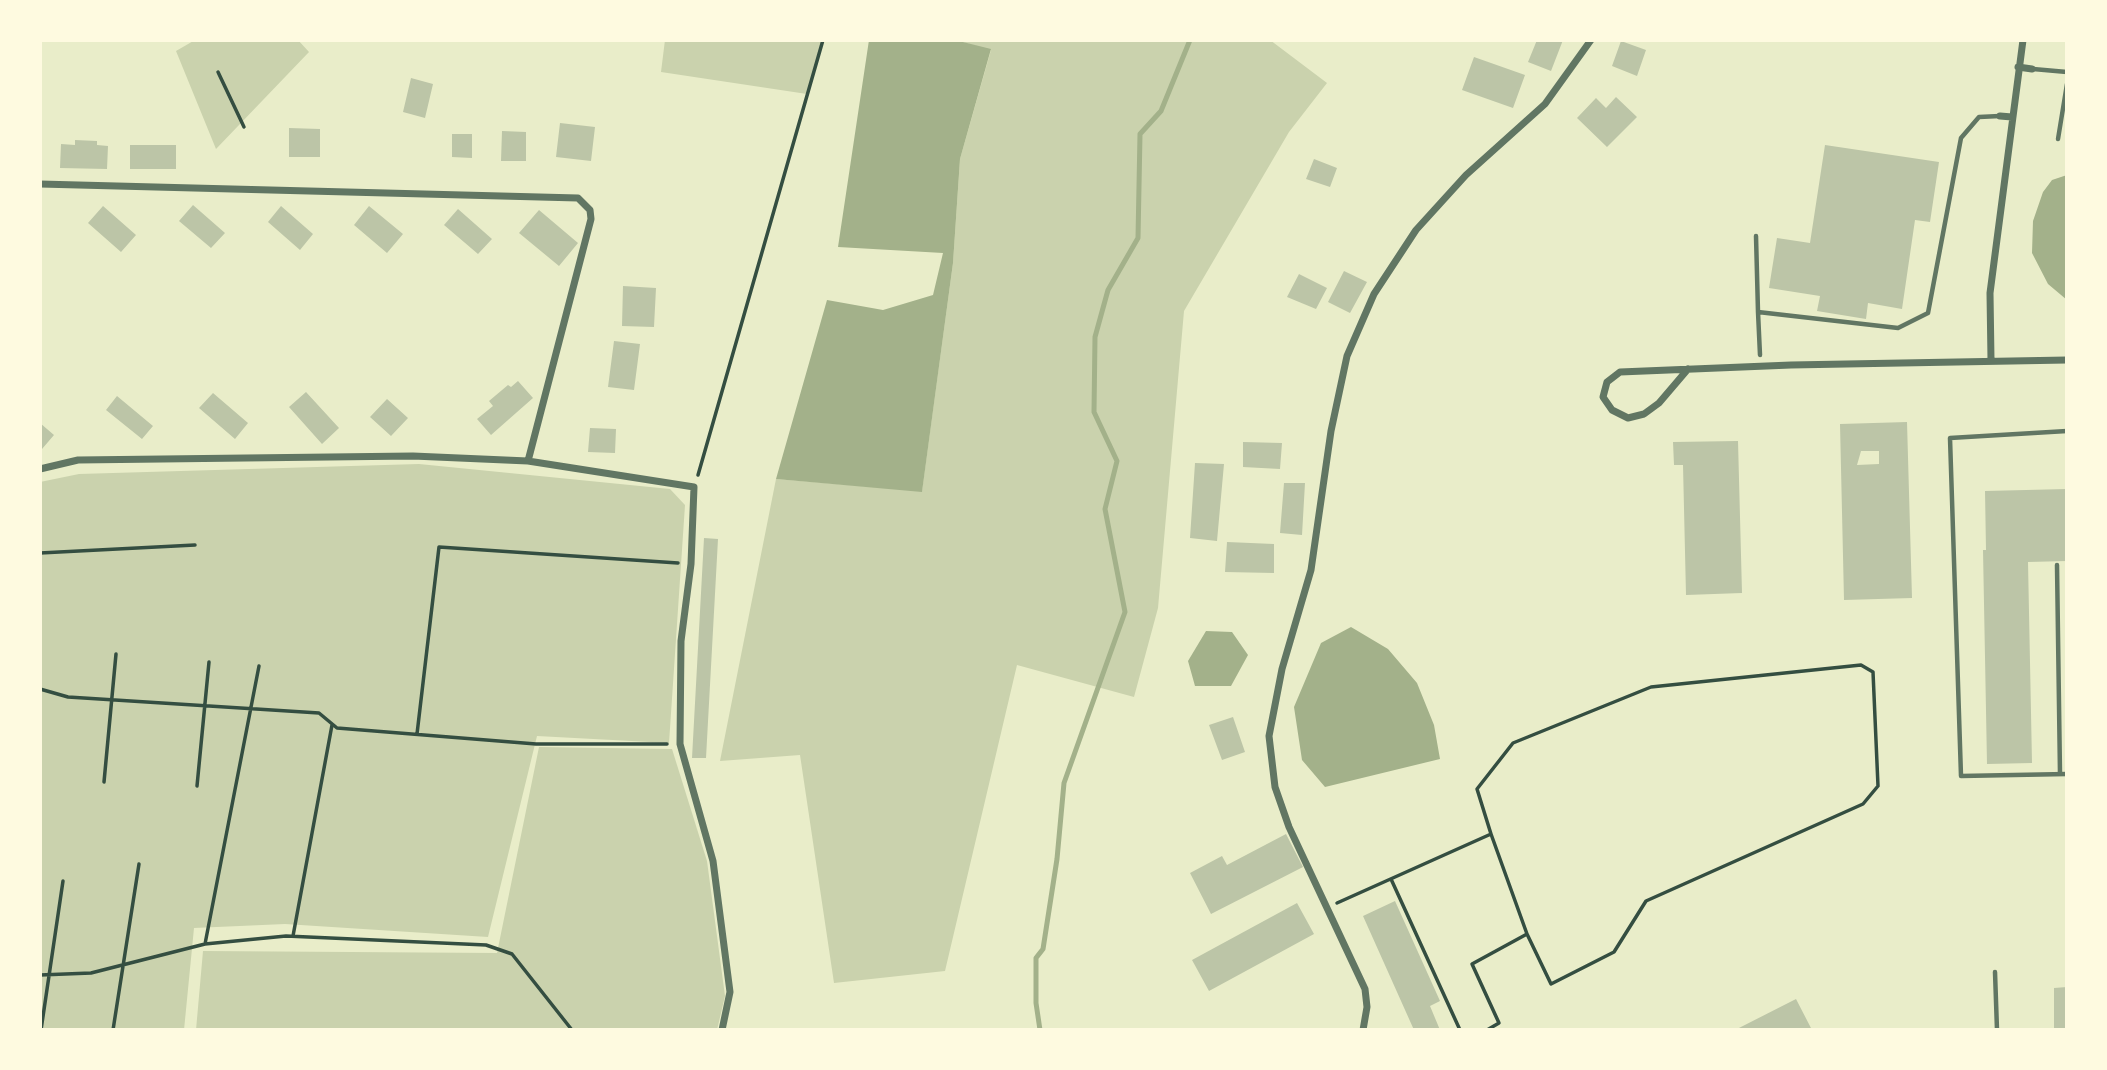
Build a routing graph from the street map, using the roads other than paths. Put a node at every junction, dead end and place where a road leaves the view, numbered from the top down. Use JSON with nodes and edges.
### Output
{"nodes":[{"id":1,"x":1591,"y":40,"type":"edge"},
{"id":2,"x":2023,"y":40,"type":"edge"},
{"id":3,"x":2018,"y":67,"type":"junction"},
{"id":4,"x":2032,"y":69,"type":"joint"},
{"id":5,"x":2067,"y":72,"type":"edge"},
{"id":6,"x":2067,"y":84,"type":"edge"},
{"id":7,"x":2000,"y":116,"type":"joint"},
{"id":8,"x":2012,"y":117,"type":"junction"},
{"id":9,"x":2059,"y":139,"type":"dead end"},
{"id":10,"x":40,"y":184,"type":"edge"},
{"id":11,"x":1756,"y":236,"type":"dead end"},
{"id":12,"x":1758,"y":312,"type":"junction"},
{"id":13,"x":1760,"y":355,"type":"joint"},
{"id":14,"x":1991,"y":360,"type":"junction"},
{"id":15,"x":2067,"y":360,"type":"edge"},
{"id":16,"x":1761,"y":366,"type":"junction"},
{"id":17,"x":1688,"y":369,"type":"junction"},
{"id":18,"x":2067,"y":431,"type":"edge"},
{"id":19,"x":528,"y":461,"type":"junction"},
{"id":20,"x":40,"y":469,"type":"edge"},
{"id":21,"x":2057,"y":565,"type":"dead end"},
{"id":22,"x":2060,"y":774,"type":"junction"},
{"id":23,"x":2067,"y":774,"type":"edge"},
{"id":24,"x":1996,"y":972,"type":"dead end"},
{"id":25,"x":722,"y":1030,"type":"edge"},
{"id":26,"x":1363,"y":1030,"type":"edge"},
{"id":27,"x":1997,"y":1030,"type":"edge"}],
"edges":[{"from":1,"to":26,"type":"street"},
{"from":2,"to":3,"type":"street"},
{"from":3,"to":4,"type":"street"},
{"from":3,"to":8,"type":"street"},
{"from":4,"to":5,"type":"lane"},
{"from":6,"to":9,"type":"lane"},
{"from":7,"to":8,"type":"street"},
{"from":7,"to":12,"type":"lane"},
{"from":8,"to":14,"type":"street"},
{"from":10,"to":19,"type":"street"},
{"from":11,"to":12,"type":"lane"},
{"from":12,"to":13,"type":"lane"},
{"from":13,"to":16,"type":"street"},
{"from":14,"to":15,"type":"street"},
{"from":14,"to":16,"type":"street"},
{"from":16,"to":17,"type":"street"},
{"from":17,"to":17,"type":"street"},
{"from":18,"to":22,"type":"lane"},
{"from":19,"to":20,"type":"street"},
{"from":19,"to":25,"type":"street"},
{"from":21,"to":22,"type":"lane"},
{"from":22,"to":23,"type":"lane"},
{"from":24,"to":27,"type":"lane"}]}
